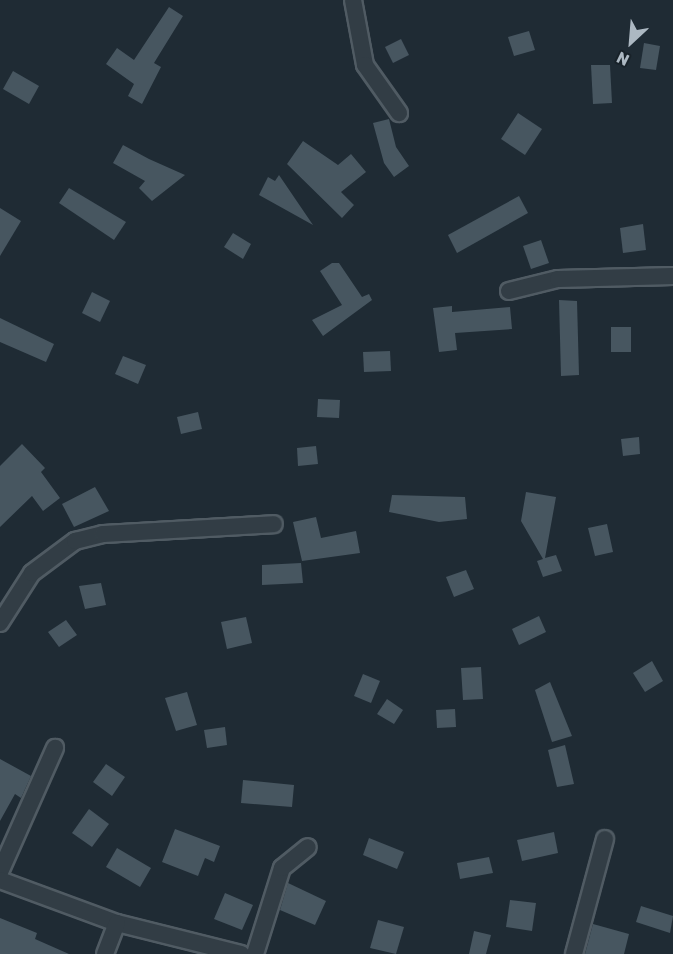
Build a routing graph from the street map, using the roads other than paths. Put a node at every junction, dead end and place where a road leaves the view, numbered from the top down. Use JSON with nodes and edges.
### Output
{"nodes":[{"id":1,"x":353,"y":0,"type":"edge"},
{"id":2,"x":399,"y":112,"type":"dead end"},
{"id":3,"x":673,"y":276,"type":"edge"},
{"id":4,"x":509,"y":291,"type":"dead end"},
{"id":5,"x":274,"y":524,"type":"dead end"},
{"id":6,"x":0,"y":623,"type":"edge"},
{"id":7,"x":55,"y":748,"type":"dead end"},
{"id":8,"x":604,"y":839,"type":"dead end"},
{"id":9,"x":308,"y":847,"type":"dead end"},
{"id":10,"x":0,"y":872,"type":"edge"},
{"id":11,"x":0,"y":880,"type":"edge"},
{"id":12,"x":117,"y":923,"type":"junction"},
{"id":13,"x":105,"y":954,"type":"edge"},
{"id":14,"x":241,"y":954,"type":"edge"},
{"id":15,"x":255,"y":954,"type":"edge"},
{"id":16,"x":574,"y":954,"type":"edge"}],
"edges":[{"from":1,"to":2,"type":"street"},
{"from":3,"to":4,"type":"street"},
{"from":5,"to":6,"type":"street"},
{"from":7,"to":10,"type":"street"},
{"from":8,"to":16,"type":"street"},
{"from":9,"to":15,"type":"street"},
{"from":11,"to":12,"type":"street"},
{"from":12,"to":13,"type":"street"},
{"from":12,"to":14,"type":"street"}]}
